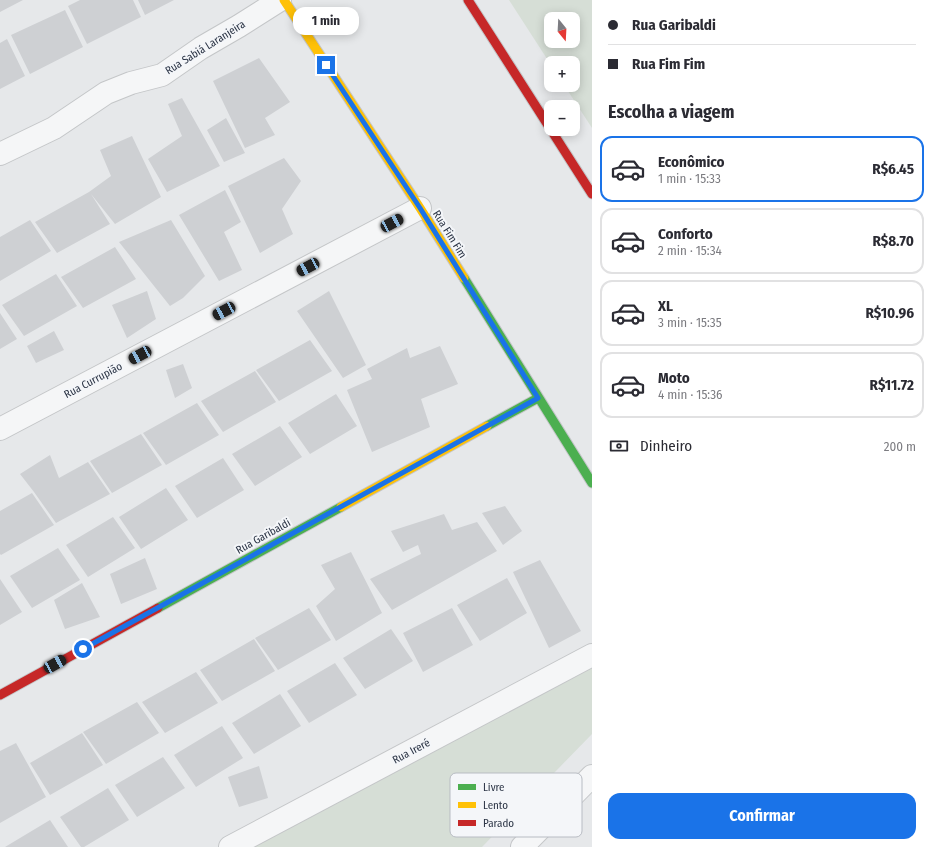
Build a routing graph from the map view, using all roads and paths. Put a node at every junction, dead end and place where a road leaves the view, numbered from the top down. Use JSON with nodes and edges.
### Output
{"nodes":[{"id":1,"x":280,"y":0,"type":"edge"},
{"id":2,"x":284,"y":0,"type":"edge"},
{"id":3,"x":468,"y":0,"type":"edge"},
{"id":4,"x":0,"y":154,"type":"edge"},
{"id":5,"x":592,"y":194,"type":"edge"},
{"id":6,"x":420,"y":208,"type":"junction"},
{"id":7,"x":538,"y":398,"type":"junction"},
{"id":8,"x":0,"y":429,"type":"edge"},
{"id":9,"x":592,"y":483,"type":"edge"},
{"id":10,"x":592,"y":655,"type":"edge"},
{"id":11,"x":0,"y":695,"type":"edge"},
{"id":12,"x":592,"y":776,"type":"edge"},
{"id":13,"x":582,"y":786,"type":"edge"},
{"id":14,"x":532,"y":837,"type":"edge"},
{"id":15,"x":230,"y":847,"type":"edge"},
{"id":16,"x":522,"y":847,"type":"edge"}],
"edges":[{"from":1,"to":4,"type":"street","name":"Rua Sabiá Laranjeira"},
{"from":2,"to":6,"type":"street","name":"Rua Fim Fim"},
{"from":3,"to":5,"type":"street"},
{"from":6,"to":7,"type":"street","name":"Rua Fim Fim"},
{"from":6,"to":8,"type":"street","name":"Rua Currupião"},
{"from":7,"to":9,"type":"street","name":"Rua Fim Fim"},
{"from":7,"to":11,"type":"street","name":"Rua Garibaldi"},
{"from":10,"to":15,"type":"street","name":"Rua Ireré"},
{"from":12,"to":13,"type":"street"},
{"from":14,"to":16,"type":"street"}]}
